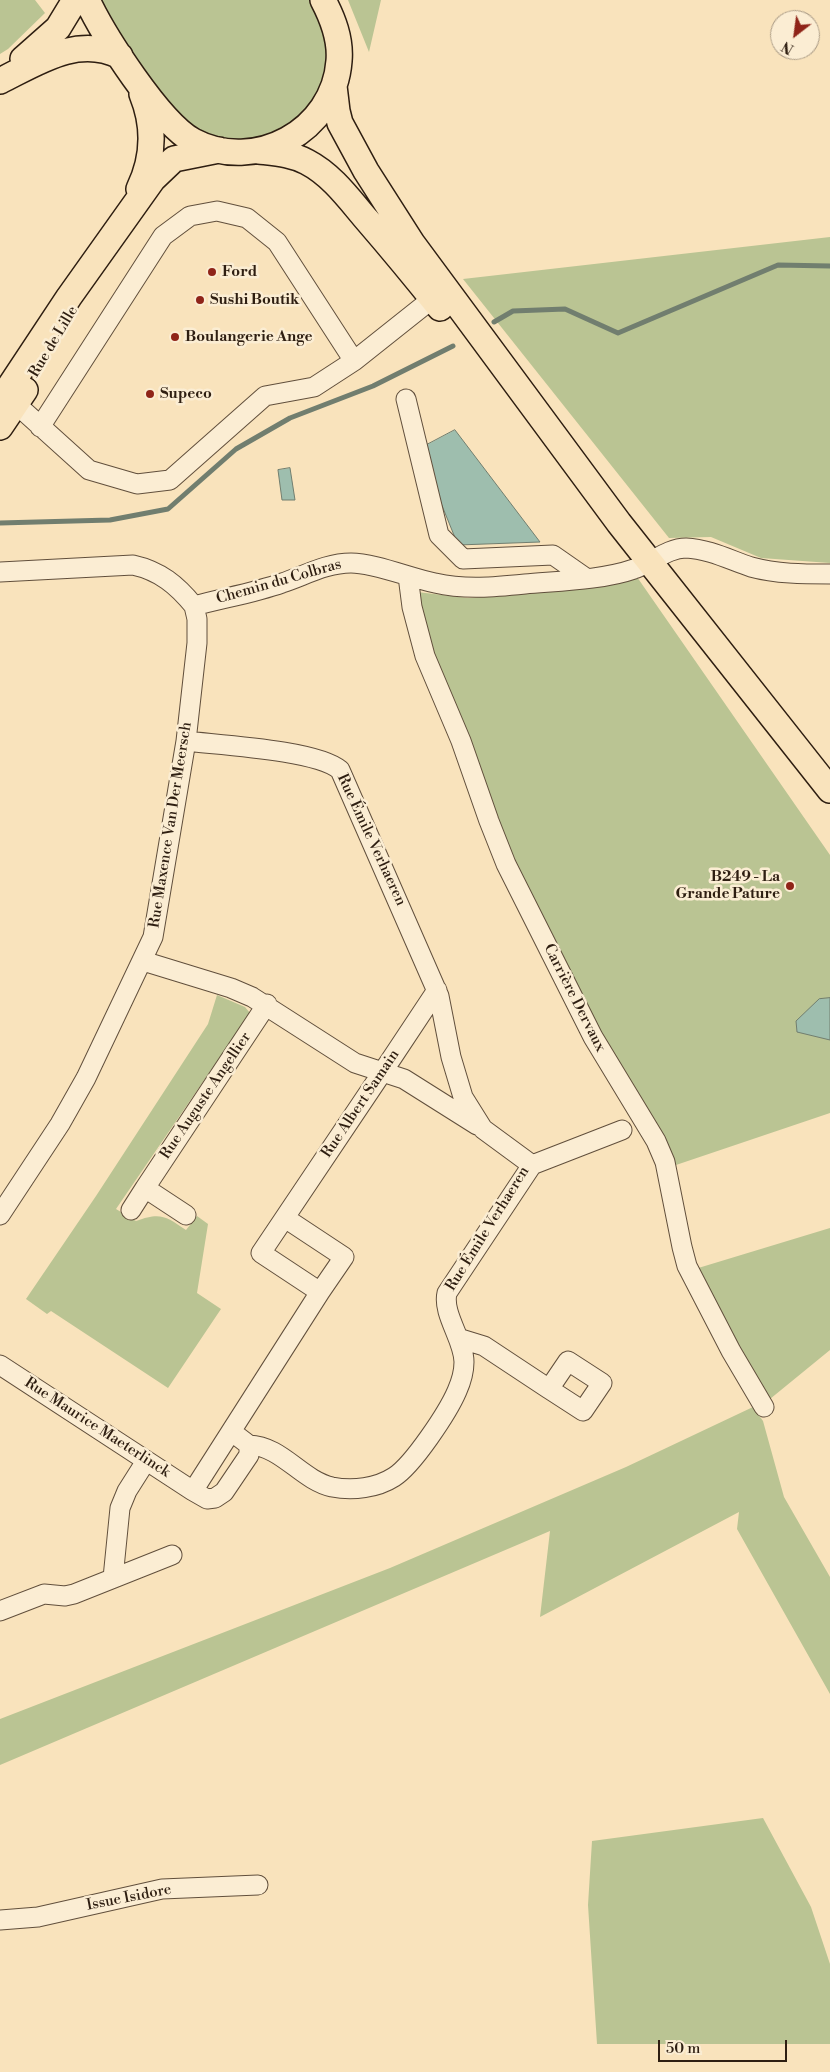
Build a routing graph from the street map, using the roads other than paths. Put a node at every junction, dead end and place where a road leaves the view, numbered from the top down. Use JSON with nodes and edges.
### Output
{"nodes":[{"id":1,"x":75,"y":0,"type":"edge"},
{"id":2,"x":87,"y":0,"type":"edge"},
{"id":3,"x":323,"y":0,"type":"edge"},
{"id":4,"x":120,"y":56,"type":"junction"},
{"id":5,"x":135,"y":78,"type":"junction"},
{"id":6,"x":0,"y":79,"type":"edge"},
{"id":7,"x":334,"y":86,"type":"junction"},
{"id":8,"x":221,"y":150,"type":"junction"},
{"id":9,"x":260,"y":151,"type":"junction"},
{"id":10,"x":125,"y":218,"type":"junction"},
{"id":11,"x":432,"y":299,"type":"junction"},
{"id":12,"x":354,"y":362,"type":"junction"},
{"id":13,"x":7,"y":399,"type":"edge"},
{"id":14,"x":406,"y":399,"type":"dead end"},
{"id":15,"x":40,"y":427,"type":"junction"},
{"id":16,"x":0,"y":428,"type":"edge"},
{"id":17,"x":619,"y":523,"type":"junction"},
{"id":18,"x":649,"y":562,"type":"junction"},
{"id":19,"x":0,"y":572,"type":"edge"},
{"id":20,"x":830,"y":574,"type":"edge"},
{"id":21,"x":408,"y":576,"type":"junction"},
{"id":22,"x":586,"y":578,"type":"junction"},
{"id":23,"x":194,"y":606,"type":"junction"},
{"id":24,"x":186,"y":741,"type":"junction"},
{"id":25,"x":830,"y":790,"type":"edge"},
{"id":26,"x":143,"y":961,"type":"junction"},
{"id":27,"x":437,"y":990,"type":"junction"},
{"id":28,"x":267,"y":1004,"type":"junction"},
{"id":29,"x":383,"y":1072,"type":"junction"},
{"id":30,"x":483,"y":1128,"type":"junction"},
{"id":31,"x":622,"y":1130,"type":"dead end"},
{"id":32,"x":532,"y":1164,"type":"junction"},
{"id":33,"x":145,"y":1188,"type":"junction"},
{"id":34,"x":131,"y":1210,"type":"dead end"},
{"id":35,"x":0,"y":1215,"type":"edge"},
{"id":36,"x":186,"y":1215,"type":"dead end"},
{"id":37,"x":285,"y":1218,"type":"junction"},
{"id":38,"x":320,"y":1292,"type":"junction"},
{"id":39,"x":458,"y":1338,"type":"junction"},
{"id":40,"x":0,"y":1365,"type":"edge"},
{"id":41,"x":550,"y":1389,"type":"dead end"},
{"id":42,"x":764,"y":1406,"type":"dead end"},
{"id":43,"x":232,"y":1432,"type":"junction"},
{"id":44,"x":249,"y":1445,"type":"junction"},
{"id":45,"x":146,"y":1461,"type":"junction"},
{"id":46,"x":193,"y":1491,"type":"junction"},
{"id":47,"x":172,"y":1555,"type":"dead end"},
{"id":48,"x":113,"y":1578,"type":"junction"},
{"id":49,"x":0,"y":1611,"type":"edge"},
{"id":50,"x":258,"y":1885,"type":"dead end"},
{"id":51,"x":0,"y":1920,"type":"edge"}],
"edges":[{"from":1,"to":6,"type":"main road"},
{"from":2,"to":4,"type":"main road"},
{"from":3,"to":7,"type":"main road"},
{"from":4,"to":5,"type":"main road"},
{"from":4,"to":6,"type":"main road"},
{"from":5,"to":8,"type":"main road"},
{"from":5,"to":10,"type":"main road","name":"Rue de Lille"},
{"from":7,"to":9,"type":"main road"},
{"from":7,"to":17,"type":"main road"},
{"from":8,"to":9,"type":"main road"},
{"from":8,"to":10,"type":"main road","name":"Rue de Lille"},
{"from":9,"to":11,"type":"main road"},
{"from":10,"to":13,"type":"main road","name":"Rue de Lille"},
{"from":11,"to":12,"type":"street"},
{"from":11,"to":17,"type":"main road"},
{"from":12,"to":15,"type":"street"},
{"from":12,"to":15,"type":"street"},
{"from":13,"to":15,"type":"street"},
{"from":13,"to":16,"type":"main road","name":"Rue de Lille"},
{"from":14,"to":22,"type":"street"},
{"from":17,"to":18,"type":"main road"},
{"from":18,"to":20,"type":"street","name":"Chemin du Colbras"},
{"from":18,"to":22,"type":"street","name":"Chemin du Colbras"},
{"from":18,"to":25,"type":"main road"},
{"from":19,"to":23,"type":"street"},
{"from":21,"to":22,"type":"street","name":"Chemin du Colbras"},
{"from":21,"to":23,"type":"street","name":"Chemin du Colbras"},
{"from":21,"to":42,"type":"street","name":"Carrière Dervaux"},
{"from":23,"to":24,"type":"street","name":"Rue Maxence Van Der Meersch"},
{"from":24,"to":26,"type":"street","name":"Rue Maxence Van Der Meersch"},
{"from":24,"to":27,"type":"street","name":"Rue Émile Verhaeren"},
{"from":26,"to":28,"type":"street"},
{"from":26,"to":35,"type":"street","name":"Rue Maxence Van Der Meersch"},
{"from":27,"to":29,"type":"street","name":"Rue Albert Samain"},
{"from":27,"to":30,"type":"street","name":"Rue Émile Verhaeren"},
{"from":28,"to":29,"type":"street"},
{"from":28,"to":33,"type":"street","name":"Rue Auguste Angellier"},
{"from":29,"to":30,"type":"street"},
{"from":29,"to":37,"type":"street","name":"Rue Albert Samain"},
{"from":30,"to":32,"type":"street","name":"Rue Émile Verhaeren"},
{"from":31,"to":32,"type":"street"},
{"from":32,"to":39,"type":"street","name":"Rue Émile Verhaeren"},
{"from":33,"to":34,"type":"street","name":"Rue Auguste Angellier"},
{"from":33,"to":36,"type":"street"},
{"from":37,"to":38,"type":"street"},
{"from":37,"to":38,"type":"street","name":"Rue Albert Samain"},
{"from":38,"to":43,"type":"street"},
{"from":39,"to":41,"type":"street"},
{"from":39,"to":44,"type":"street","name":"Rue Émile Verhaeren"},
{"from":40,"to":45,"type":"street","name":"Rue Maurice Maeterlinck"},
{"from":43,"to":44,"type":"street"},
{"from":43,"to":46,"type":"street"},
{"from":44,"to":46,"type":"street"},
{"from":45,"to":46,"type":"street","name":"Rue Maurice Maeterlinck"},
{"from":45,"to":48,"type":"street"},
{"from":47,"to":48,"type":"street"},
{"from":48,"to":49,"type":"street"},
{"from":50,"to":51,"type":"street","name":"Issue Isidore"}]}
